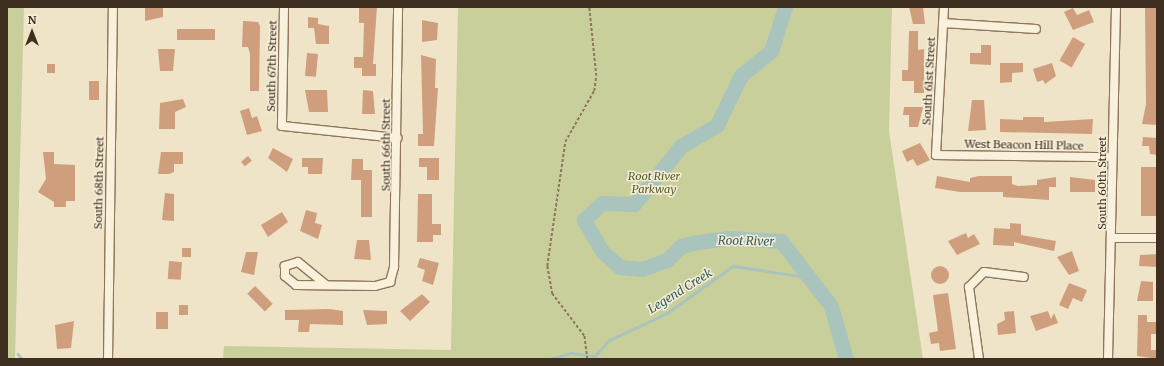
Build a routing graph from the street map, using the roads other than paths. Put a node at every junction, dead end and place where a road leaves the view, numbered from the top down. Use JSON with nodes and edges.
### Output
{"nodes":[{"id":1,"x":113,"y":7,"type":"edge"},
{"id":2,"x":284,"y":7,"type":"edge"},
{"id":3,"x":398,"y":7,"type":"edge"},
{"id":4,"x":944,"y":7,"type":"edge"},
{"id":5,"x":1116,"y":7,"type":"edge"},
{"id":6,"x":943,"y":23,"type":"junction"},
{"id":7,"x":1036,"y":29,"type":"dead end"},
{"id":8,"x":397,"y":138,"type":"junction"},
{"id":9,"x":936,"y":155,"type":"joint"},
{"id":10,"x":1112,"y":157,"type":"junction"},
{"id":11,"x":1114,"y":238,"type":"junction"},
{"id":12,"x":1157,"y":238,"type":"edge"},
{"id":13,"x":1024,"y":276,"type":"dead end"},
{"id":14,"x":325,"y":284,"type":"junction"},
{"id":15,"x":108,"y":359,"type":"edge"},
{"id":16,"x":979,"y":359,"type":"edge"},
{"id":17,"x":1108,"y":359,"type":"edge"}],
"edges":[{"from":1,"to":15,"type":"street","name":"South 68th Street"},
{"from":2,"to":8,"type":"street","name":"South 67th Street"},
{"from":3,"to":8,"type":"street","name":"South 66th Street"},
{"from":4,"to":6,"type":"street","name":"South 61st Street"},
{"from":5,"to":10,"type":"street","name":"South 60th Street"},
{"from":6,"to":7,"type":"street"},
{"from":6,"to":9,"type":"street","name":"South 61st Street"},
{"from":8,"to":14,"type":"street","name":"South 66th Street"},
{"from":9,"to":10,"type":"street","name":"West Beacon Hill Place"},
{"from":10,"to":11,"type":"street","name":"South 60th Street"},
{"from":11,"to":12,"type":"street"},
{"from":11,"to":17,"type":"street","name":"South 60th Street"},
{"from":13,"to":16,"type":"street"},
{"from":14,"to":14,"type":"street"}]}
